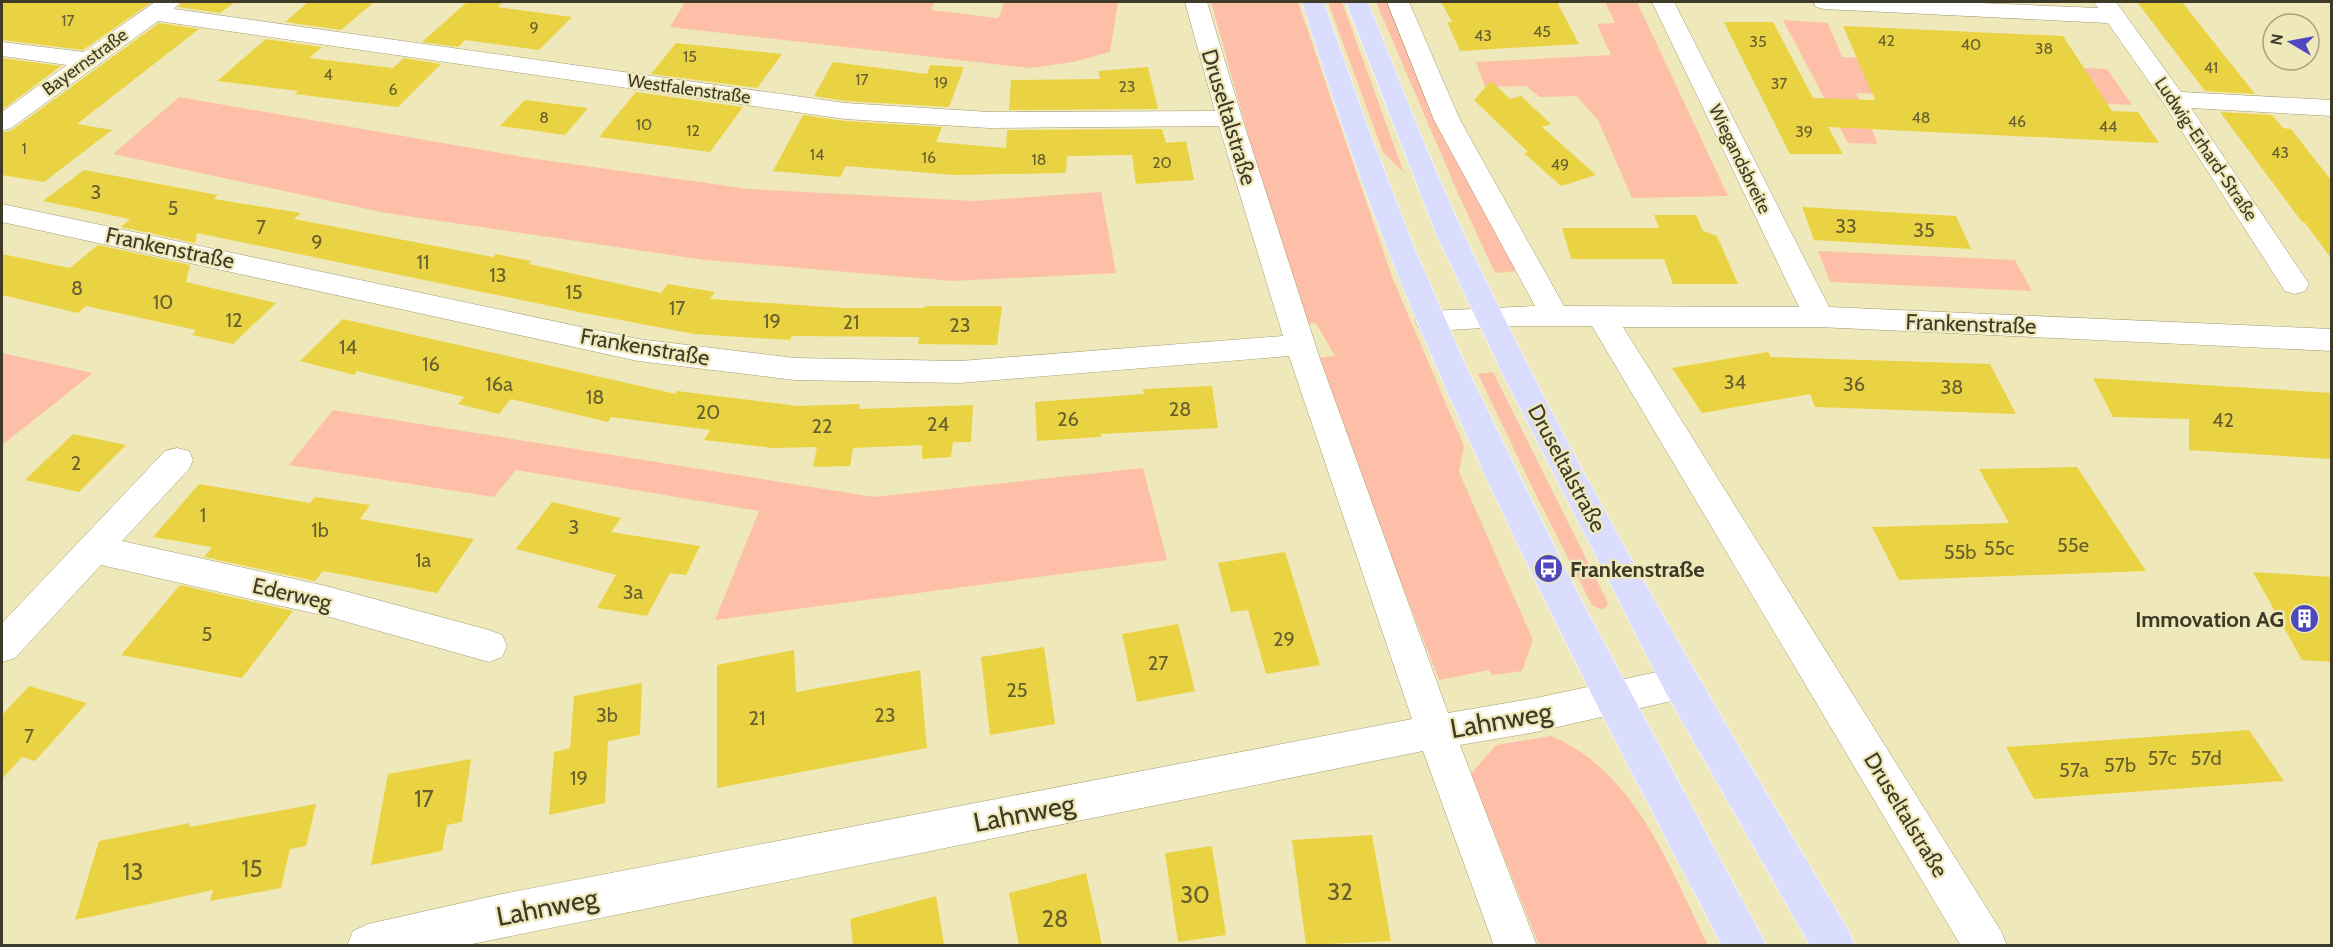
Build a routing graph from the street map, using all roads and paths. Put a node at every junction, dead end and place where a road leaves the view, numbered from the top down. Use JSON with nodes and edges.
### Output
{"nodes":[{"id":1,"x":1196,"y":2,"type":"edge"},
{"id":2,"x":1313,"y":2,"type":"edge"},
{"id":3,"x":1357,"y":2,"type":"edge"},
{"id":4,"x":1398,"y":2,"type":"edge"},
{"id":5,"x":1663,"y":2,"type":"edge"},
{"id":6,"x":1824,"y":2,"type":"edge"},
{"id":7,"x":161,"y":7,"type":"edge"},
{"id":8,"x":2110,"y":9,"type":"edge"},
{"id":9,"x":2,"y":49,"type":"edge"},
{"id":10,"x":88,"y":60,"type":"junction"},
{"id":11,"x":2173,"y":99,"type":"junction"},
{"id":12,"x":2331,"y":108,"type":"edge"},
{"id":13,"x":1228,"y":118,"type":"junction"},
{"id":14,"x":2,"y":123,"type":"edge"},
{"id":15,"x":2,"y":213,"type":"edge"},
{"id":16,"x":2295,"y":284,"type":"dead end"},
{"id":17,"x":1555,"y":316,"type":"junction"},
{"id":18,"x":1601,"y":316,"type":"junction"},
{"id":19,"x":1490,"y":317,"type":"junction"},
{"id":20,"x":1819,"y":317,"type":"junction"},
{"id":21,"x":1430,"y":321,"type":"junction"},
{"id":22,"x":2331,"y":340,"type":"edge"},
{"id":23,"x":1300,"y":345,"type":"junction"},
{"id":24,"x":177,"y":460,"type":"dead end"},
{"id":25,"x":93,"y":549,"type":"junction"},
{"id":26,"x":489,"y":646,"type":"dead end"},
{"id":27,"x":2,"y":647,"type":"edge"},
{"id":28,"x":1680,"y":683,"type":"junction"},
{"id":29,"x":1611,"y":698,"type":"junction"},
{"id":30,"x":1434,"y":732,"type":"junction"},
{"id":31,"x":368,"y":945,"type":"edge"},
{"id":32,"x":1516,"y":945,"type":"edge"},
{"id":33,"x":1746,"y":945,"type":"edge"},
{"id":34,"x":1834,"y":945,"type":"edge"},
{"id":35,"x":1986,"y":945,"type":"edge"}],
"edges":[{"from":1,"to":13,"type":"street","name":"Druseltalstraße"},
{"from":2,"to":21,"type":"main road"},
{"from":3,"to":19,"type":"main road","name":"Druseltalstraße"},
{"from":4,"to":17,"type":"street"},
{"from":5,"to":20,"type":"street","name":"Wiegandsbreite"},
{"from":6,"to":8,"type":"street","name":"Ludwig-Erhard-Straße"},
{"from":7,"to":10,"type":"street","name":"Bayernstraße"},
{"from":7,"to":13,"type":"street","name":"Westfalenstraße"},
{"from":8,"to":11,"type":"street","name":"Ludwig-Erhard-Straße"},
{"from":9,"to":10,"type":"street"},
{"from":10,"to":14,"type":"street","name":"Bayernstraße"},
{"from":11,"to":12,"type":"street"},
{"from":11,"to":16,"type":"street","name":"Ludwig-Erhard-Straße"},
{"from":13,"to":23,"type":"street","name":"Druseltalstraße"},
{"from":15,"to":23,"type":"street","name":"Frankenstraße"},
{"from":17,"to":18,"type":"street","name":"Frankenstraße"},
{"from":17,"to":19,"type":"street","name":"Frankenstraße"},
{"from":18,"to":20,"type":"street","name":"Frankenstraße"},
{"from":18,"to":35,"type":"street","name":"Druseltalstraße"},
{"from":19,"to":21,"type":"street","name":"Frankenstraße"},
{"from":19,"to":28,"type":"main road","name":"Druseltalstraße"},
{"from":20,"to":22,"type":"street","name":"Frankenstraße"},
{"from":21,"to":29,"type":"main road"},
{"from":23,"to":30,"type":"street","name":"Druseltalstraße"},
{"from":24,"to":25,"type":"street"},
{"from":25,"to":26,"type":"street","name":"Ederweg"},
{"from":25,"to":27,"type":"street"},
{"from":28,"to":29,"type":"street","name":"Lahnweg"},
{"from":28,"to":34,"type":"main road","name":"Druseltalstraße"},
{"from":29,"to":30,"type":"street","name":"Lahnweg"},
{"from":29,"to":33,"type":"main road"},
{"from":30,"to":31,"type":"street","name":"Lahnweg"},
{"from":30,"to":32,"type":"street","name":"Druseltalstraße"}]}
